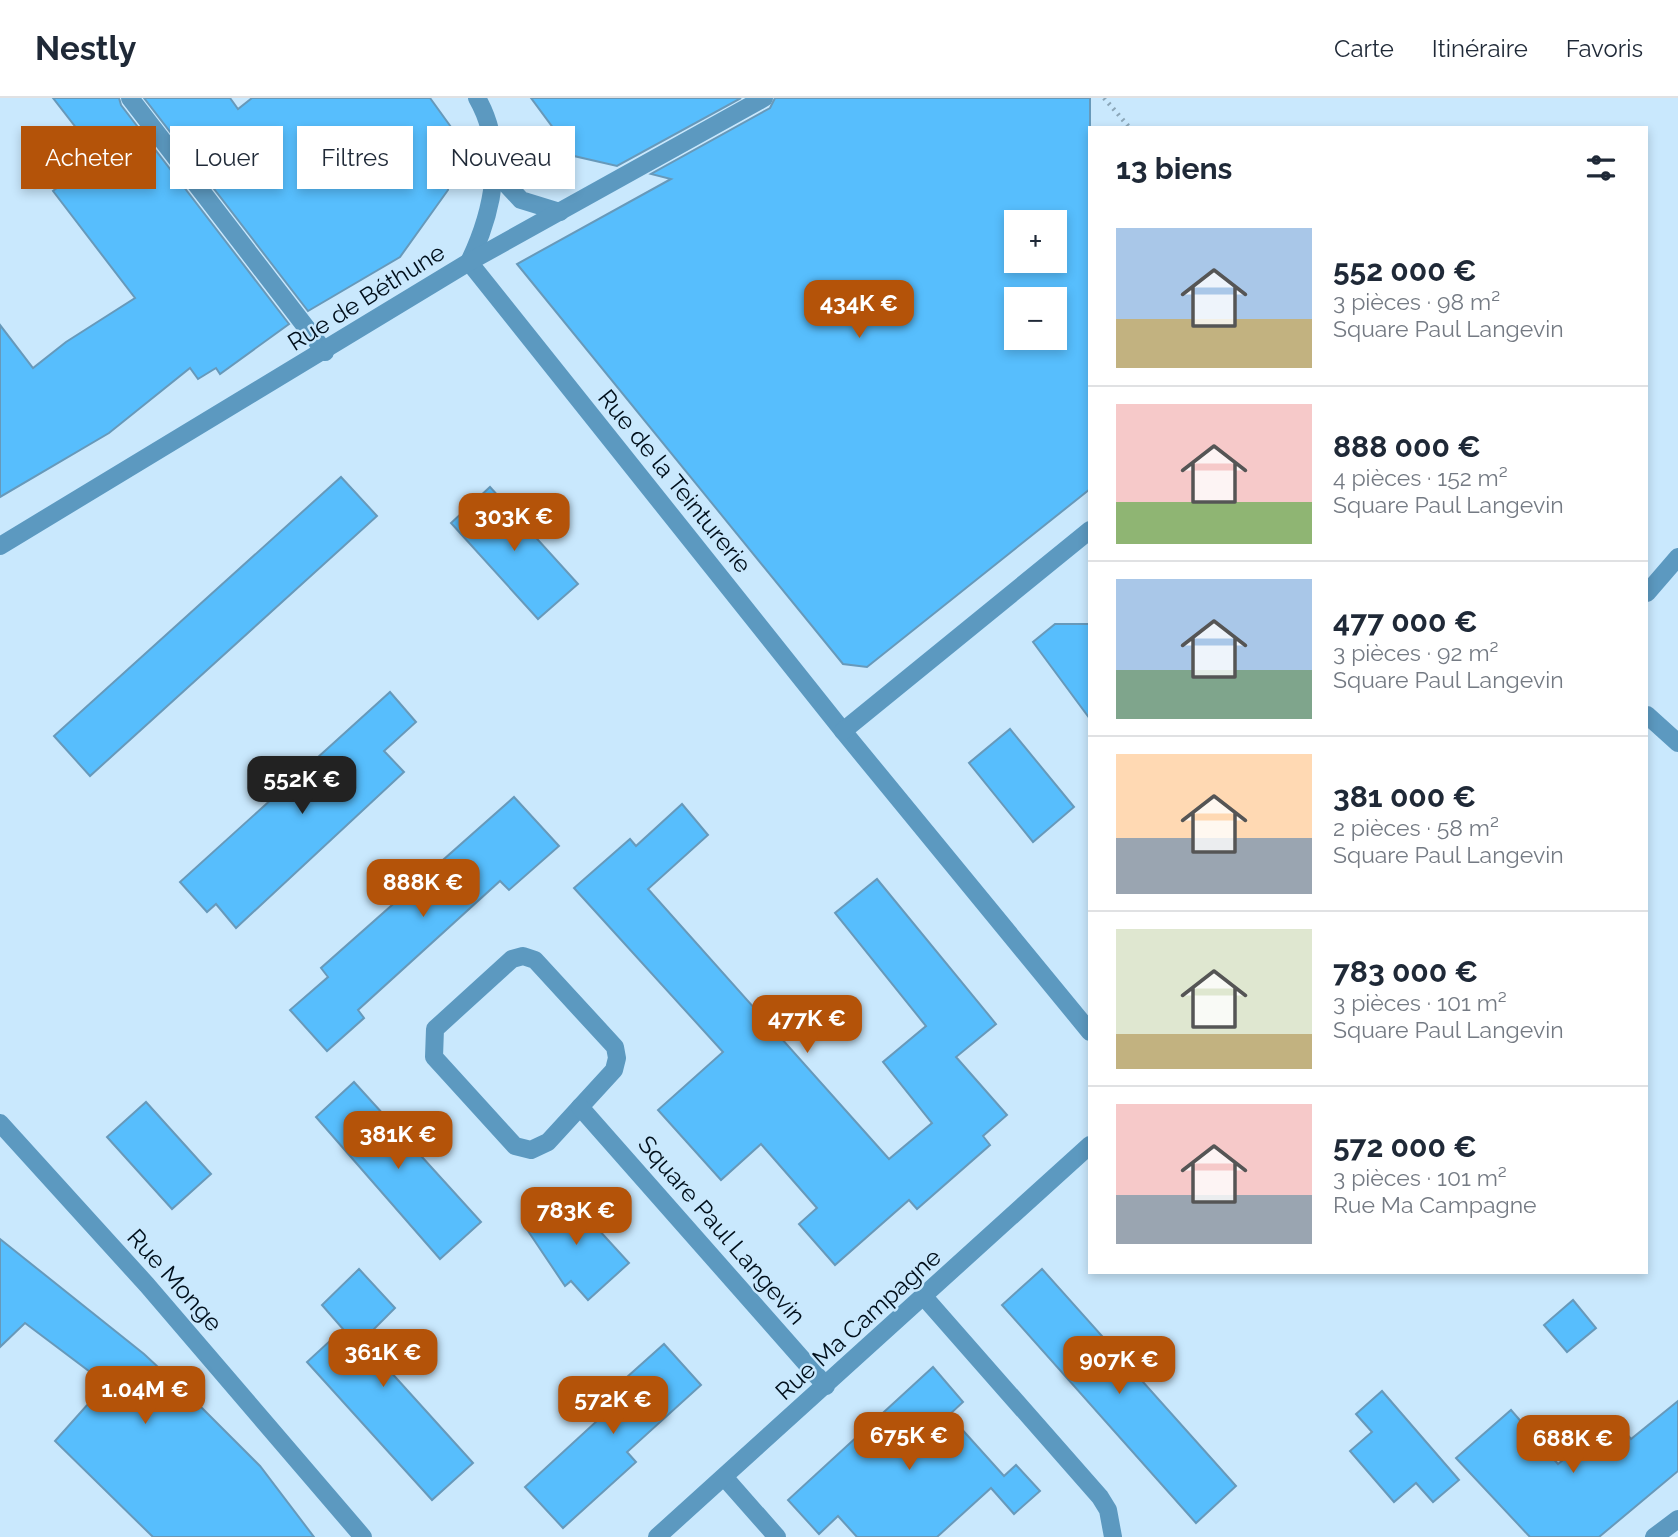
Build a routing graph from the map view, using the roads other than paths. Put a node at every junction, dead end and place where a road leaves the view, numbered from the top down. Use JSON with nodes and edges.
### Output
{"nodes":[{"id":1,"x":130,"y":98,"type":"edge"},
{"id":2,"x":477,"y":98,"type":"edge"},
{"id":3,"x":764,"y":98,"type":"edge"},
{"id":4,"x":488,"y":126,"type":"edge"},
{"id":5,"x":491,"y":189,"type":"edge"},
{"id":6,"x":511,"y":189,"type":"edge"},
{"id":7,"x":560,"y":212,"type":"junction"},
{"id":8,"x":469,"y":262,"type":"junction"},
{"id":9,"x":325,"y":352,"type":"junction"},
{"id":10,"x":1088,"y":532,"type":"edge"},
{"id":11,"x":0,"y":547,"type":"edge"},
{"id":12,"x":1678,"y":557,"type":"edge"},
{"id":13,"x":1648,"y":592,"type":"edge"},
{"id":14,"x":1648,"y":716,"type":"edge"},
{"id":15,"x":843,"y":731,"type":"junction"},
{"id":16,"x":1678,"y":743,"type":"edge"},
{"id":17,"x":1088,"y":1030,"type":"edge"},
{"id":18,"x":580,"y":1107,"type":"junction"},
{"id":19,"x":0,"y":1123,"type":"edge"},
{"id":20,"x":1088,"y":1147,"type":"edge"},
{"id":21,"x":925,"y":1298,"type":"junction"},
{"id":22,"x":826,"y":1386,"type":"junction"},
{"id":23,"x":725,"y":1478,"type":"junction"},
{"id":24,"x":1678,"y":1519,"type":"edge"},
{"id":25,"x":363,"y":1537,"type":"edge"},
{"id":26,"x":657,"y":1537,"type":"edge"},
{"id":27,"x":777,"y":1537,"type":"edge"},
{"id":28,"x":1113,"y":1537,"type":"edge"},
{"id":29,"x":1654,"y":1537,"type":"edge"}],
"edges":[{"from":1,"to":9,"type":"street"},
{"from":2,"to":4,"type":"street"},
{"from":3,"to":7,"type":"street","name":"Rue de Béthune"},
{"from":5,"to":8,"type":"street"},
{"from":6,"to":7,"type":"street"},
{"from":7,"to":8,"type":"street","name":"Rue de Béthune"},
{"from":8,"to":9,"type":"street","name":"Rue de Béthune"},
{"from":8,"to":15,"type":"street","name":"Rue de la Teinturerie"},
{"from":9,"to":11,"type":"street","name":"Rue de Béthune"},
{"from":10,"to":15,"type":"street"},
{"from":12,"to":13,"type":"street"},
{"from":14,"to":16,"type":"street"},
{"from":15,"to":17,"type":"street","name":"Rue de la Teinturerie"},
{"from":18,"to":18,"type":"street"},
{"from":18,"to":22,"type":"street","name":"Square Paul Langevin"},
{"from":19,"to":25,"type":"street","name":"Rue Monge"},
{"from":20,"to":21,"type":"street","name":"Rue Ma Campagne"},
{"from":21,"to":22,"type":"street","name":"Rue Ma Campagne"},
{"from":21,"to":28,"type":"street"},
{"from":22,"to":23,"type":"street","name":"Rue Ma Campagne"},
{"from":23,"to":26,"type":"street","name":"Rue Ma Campagne"},
{"from":23,"to":27,"type":"street"},
{"from":24,"to":29,"type":"street"}]}
